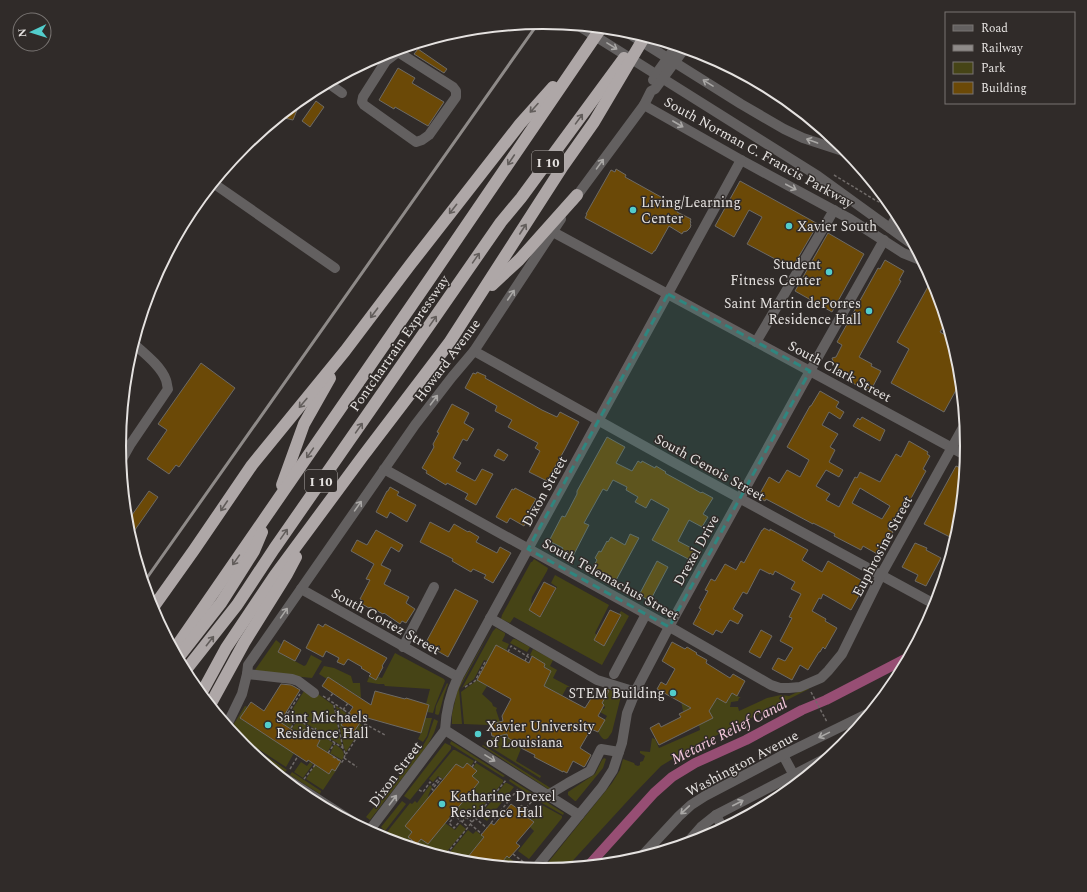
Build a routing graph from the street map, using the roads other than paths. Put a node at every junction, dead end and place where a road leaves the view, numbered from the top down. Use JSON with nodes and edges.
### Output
{"nodes":[{"id":1,"x":588,"y":32,"type":"edge"},
{"id":2,"x":598,"y":33,"type":"edge"},
{"id":3,"x":637,"y":40,"type":"edge"},
{"id":4,"x":639,"y":40,"type":"edge"},
{"id":5,"x":642,"y":41,"type":"edge"},
{"id":6,"x":674,"y":50,"type":"edge"},
{"id":7,"x":682,"y":52,"type":"edge"},
{"id":8,"x":404,"y":53,"type":"edge"},
{"id":9,"x":388,"y":59,"type":"edge"},
{"id":10,"x":580,"y":59,"type":"junction"},
{"id":11,"x":333,"y":86,"type":"edge"},
{"id":12,"x":651,"y":91,"type":"junction"},
{"id":13,"x":342,"y":93,"type":"dead end"},
{"id":14,"x":644,"y":104,"type":"junction"},
{"id":15,"x":836,"y":150,"type":"edge"},
{"id":16,"x":741,"y":160,"type":"junction"},
{"id":17,"x":217,"y":187,"type":"edge"},
{"id":18,"x":577,"y":195,"type":"junction"},
{"id":19,"x":834,"y":210,"type":"junction"},
{"id":20,"x":894,"y":221,"type":"edge"},
{"id":21,"x":890,"y":228,"type":"junction"},
{"id":22,"x":553,"y":232,"type":"junction"},
{"id":23,"x":884,"y":240,"type":"junction"},
{"id":24,"x":906,"y":240,"type":"edge"},
{"id":25,"x":915,"y":258,"type":"edge"},
{"id":26,"x":334,"y":268,"type":"dead end"},
{"id":27,"x":668,"y":294,"type":"junction"},
{"id":28,"x":479,"y":297,"type":"junction"},
{"id":29,"x":756,"y":342,"type":"junction"},
{"id":30,"x":139,"y":348,"type":"edge"},
{"id":31,"x":346,"y":351,"type":"junction"},
{"id":32,"x":474,"y":351,"type":"junction"},
{"id":33,"x":810,"y":371,"type":"junction"},
{"id":34,"x":599,"y":421,"type":"junction"},
{"id":35,"x":960,"y":433,"type":"edge"},
{"id":36,"x":952,"y":448,"type":"junction"},
{"id":37,"x":126,"y":452,"type":"edge"},
{"id":38,"x":960,"y":453,"type":"edge"},
{"id":39,"x":384,"y":469,"type":"junction"},
{"id":40,"x":740,"y":499,"type":"junction"},
{"id":41,"x":308,"y":531,"type":"junction"},
{"id":42,"x":528,"y":549,"type":"junction"},
{"id":43,"x":880,"y":575,"type":"junction"},
{"id":44,"x":434,"y":587,"type":"dead end"},
{"id":45,"x":301,"y":589,"type":"junction"},
{"id":46,"x":157,"y":602,"type":"edge"},
{"id":47,"x":930,"y":602,"type":"edge"},
{"id":48,"x":646,"y":614,"type":"junction"},
{"id":49,"x":490,"y":618,"type":"junction"},
{"id":50,"x":669,"y":627,"type":"junction"},
{"id":51,"x":177,"y":645,"type":"edge"},
{"id":52,"x":403,"y":647,"type":"junction"},
{"id":53,"x":182,"y":653,"type":"edge"},
{"id":54,"x":190,"y":666,"type":"edge"},
{"id":55,"x":248,"y":674,"type":"junction"},
{"id":56,"x":614,"y":674,"type":"dead end"},
{"id":57,"x":458,"y":677,"type":"junction"},
{"id":58,"x":820,"y":678,"type":"joint"},
{"id":59,"x":204,"y":688,"type":"edge"},
{"id":60,"x":636,"y":692,"type":"junction"},
{"id":61,"x":314,"y":693,"type":"road end"},
{"id":62,"x":213,"y":700,"type":"edge"},
{"id":63,"x":860,"y":717,"type":"edge"},
{"id":64,"x":229,"y":720,"type":"edge"},
{"id":65,"x":445,"y":730,"type":"junction"},
{"id":66,"x":619,"y":752,"type":"junction"},
{"id":67,"x":784,"y":755,"type":"junction"},
{"id":68,"x":795,"y":779,"type":"edge"},
{"id":69,"x":793,"y":780,"type":"edge"},
{"id":70,"x":548,"y":795,"type":"junction"},
{"id":71,"x":579,"y":815,"type":"junction"},
{"id":72,"x":716,"y":815,"type":"junction"},
{"id":73,"x":720,"y":823,"type":"edge"},
{"id":74,"x":373,"y":826,"type":"edge"},
{"id":75,"x":694,"y":834,"type":"edge"},
{"id":76,"x":649,"y":849,"type":"edge"},
{"id":77,"x":534,"y":863,"type":"edge"}],
"edges":[{"from":1,"to":21,"type":"street","name":"South Norman C. Francis Parkway","one_way":true},
{"from":2,"to":10,"type":"highway","name":"Pontchartrain Expressway","number":"I 10"},
{"from":54,"to":3,"type":"highway","name":"Pontchartrain Expressway","number":"I 10","one_way":true},
{"from":15,"to":4,"type":"street","one_way":true},
{"from":28,"to":5,"type":"highway","one_way":true},
{"from":6,"to":12,"type":"street","name":"Howard Avenue"},
{"from":7,"to":12,"type":"street","name":"Howard Avenue"},
{"from":8,"to":9,"type":"street"},
{"from":10,"to":31,"type":"highway","one_way":true},
{"from":10,"to":51,"type":"highway","name":"Pontchartrain Expressway","number":"I 10","one_way":true},
{"from":11,"to":13,"type":"street"},
{"from":12,"to":14,"type":"street","name":"Howard Avenue"},
{"from":14,"to":16,"type":"street","name":"South Norman C. Francis Parkway","one_way":true},
{"from":18,"to":14,"type":"street","name":"Howard Avenue","one_way":true},
{"from":16,"to":19,"type":"street","name":"South Norman C. Francis Parkway","one_way":true},
{"from":16,"to":27,"type":"street","name":"Dixon Street"},
{"from":17,"to":26,"type":"street"},
{"from":18,"to":22,"type":"street","name":"Howard Avenue"},
{"from":18,"to":28,"type":"highway"},
{"from":19,"to":23,"type":"street","name":"South Norman C. Francis Parkway"},
{"from":19,"to":29,"type":"street"},
{"from":20,"to":21,"type":"street"},
{"from":21,"to":24,"type":"street","name":"South Norman C. Francis Parkway"},
{"from":22,"to":27,"type":"street","name":"South Clark Street"},
{"from":32,"to":22,"type":"street","name":"Howard Avenue","one_way":true},
{"from":23,"to":25,"type":"street","name":"South Norman C. Francis Parkway"},
{"from":23,"to":33,"type":"street","name":"Drexel Drive"},
{"from":27,"to":29,"type":"street","name":"South Clark Street"},
{"from":27,"to":34,"type":"street","name":"Dixon Street"},
{"from":28,"to":41,"type":"highway"},
{"from":29,"to":33,"type":"street","name":"South Clark Street"},
{"from":30,"to":37,"type":"street"},
{"from":31,"to":46,"type":"highway","one_way":true},
{"from":31,"to":53,"type":"highway"},
{"from":32,"to":34,"type":"street","name":"South Genois Street"},
{"from":39,"to":32,"type":"street","name":"Howard Avenue","one_way":true},
{"from":33,"to":36,"type":"street","name":"South Clark Street"},
{"from":33,"to":40,"type":"street","name":"Drexel Drive"},
{"from":34,"to":40,"type":"street","name":"South Genois Street"},
{"from":34,"to":42,"type":"street","name":"Dixon Street"},
{"from":35,"to":36,"type":"street","name":"Euphrosine Street"},
{"from":36,"to":38,"type":"street","name":"South Clark Street"},
{"from":36,"to":43,"type":"street","name":"Euphrosine Street"},
{"from":39,"to":42,"type":"street","name":"South Telemachus Street"},
{"from":45,"to":39,"type":"street","name":"Howard Avenue","one_way":true},
{"from":40,"to":43,"type":"street","name":"South Genois Street"},
{"from":40,"to":50,"type":"street","name":"Drexel Drive"},
{"from":41,"to":59,"type":"highway"},
{"from":41,"to":62,"type":"highway"},
{"from":42,"to":48,"type":"street","name":"South Telemachus Street"},
{"from":42,"to":49,"type":"street","name":"Dixon Street"},
{"from":43,"to":47,"type":"street","name":"South Genois Street"},
{"from":43,"to":58,"type":"street","name":"Euphrosine Street"},
{"from":44,"to":52,"type":"street"},
{"from":45,"to":52,"type":"street","name":"South Cortez Street"},
{"from":55,"to":45,"type":"street","name":"Howard Avenue","one_way":true},
{"from":48,"to":50,"type":"street","name":"South Telemachus Street"},
{"from":48,"to":56,"type":"street"},
{"from":49,"to":57,"type":"street","name":"Dixon Street"},
{"from":49,"to":60,"type":"street"},
{"from":50,"to":58,"type":"street","name":"South Telemachus Street"},
{"from":50,"to":60,"type":"street","name":"Drexel Drive"},
{"from":52,"to":57,"type":"street","name":"South Cortez Street"},
{"from":55,"to":61,"type":"street"},
{"from":55,"to":64,"type":"street","name":"Howard Avenue"},
{"from":57,"to":65,"type":"street","name":"Dixon Street"},
{"from":60,"to":66,"type":"street","name":"Drexel Drive"},
{"from":63,"to":67,"type":"street","name":"Washington Avenue","one_way":true},
{"from":65,"to":70,"type":"street","one_way":true},
{"from":74,"to":65,"type":"street","name":"Dixon Street","one_way":true},
{"from":66,"to":70,"type":"street"},
{"from":66,"to":71,"type":"street","name":"Drexel Drive"},
{"from":67,"to":68,"type":"street"},
{"from":67,"to":76,"type":"street","name":"Washington Avenue","one_way":true},
{"from":72,"to":69,"type":"street","one_way":true},
{"from":70,"to":71,"type":"street"},
{"from":71,"to":77,"type":"street","name":"Drexel Drive"},
{"from":72,"to":73,"type":"street"},
{"from":72,"to":75,"type":"street"}]}
